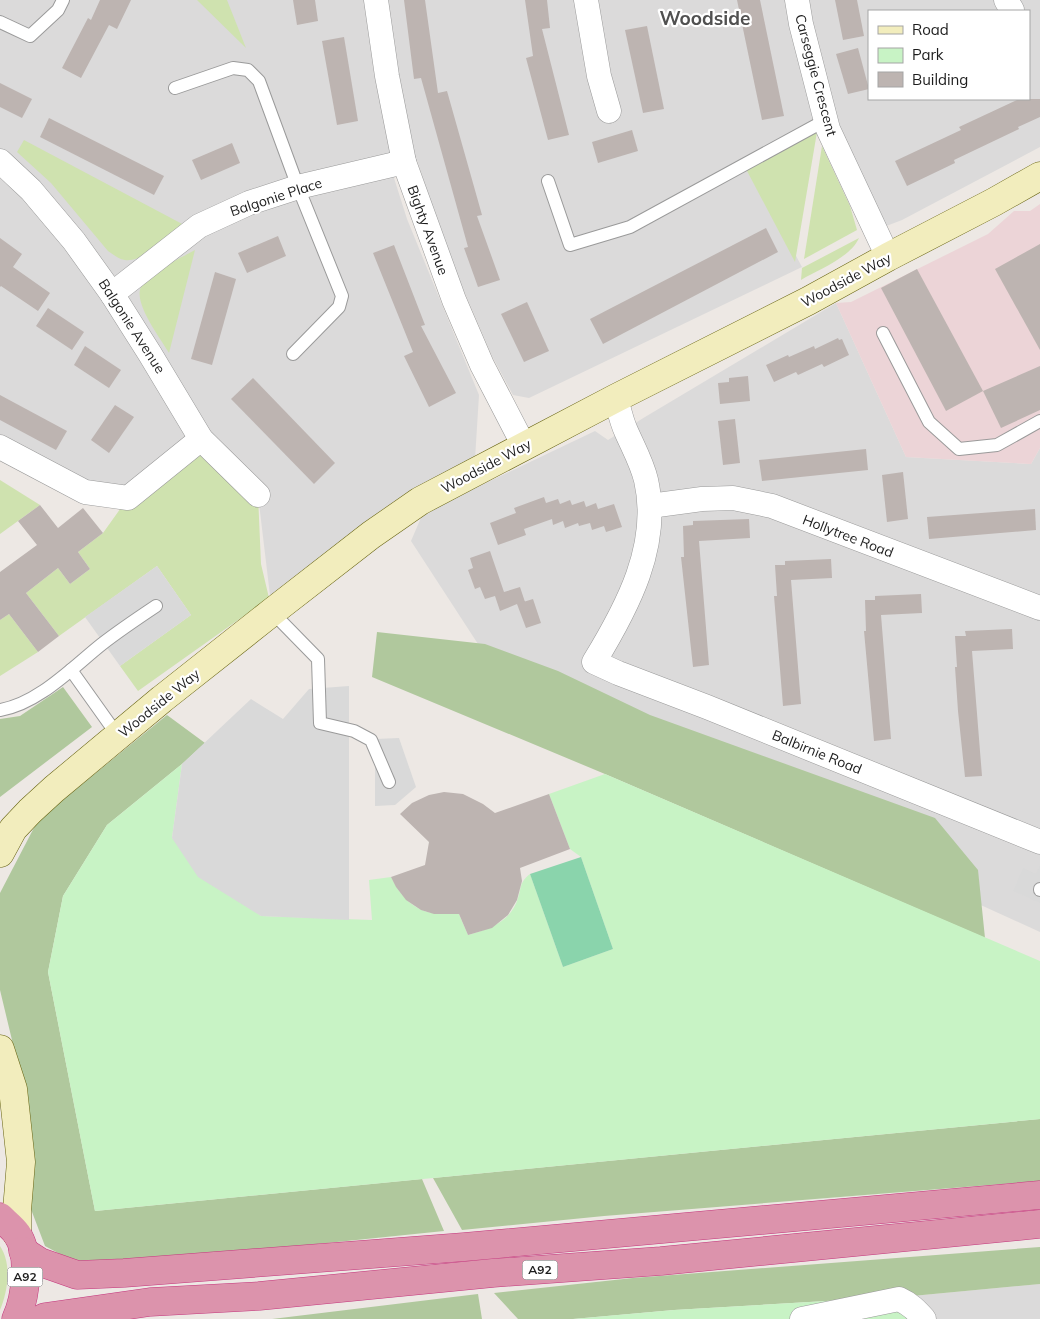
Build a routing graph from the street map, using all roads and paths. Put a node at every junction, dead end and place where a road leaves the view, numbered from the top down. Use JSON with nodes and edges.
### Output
{"nodes":[{"id":1,"x":63,"y":0,"type":"edge"},
{"id":2,"x":376,"y":0,"type":"edge"},
{"id":3,"x":586,"y":0,"type":"edge"},
{"id":4,"x":797,"y":0,"type":"edge"},
{"id":5,"x":0,"y":22,"type":"edge"},
{"id":6,"x":175,"y":88,"type":"dead end"},
{"id":7,"x":610,"y":110,"type":"dead end"},
{"id":8,"x":826,"y":120,"type":"junction"},
{"id":9,"x":0,"y":161,"type":"edge"},
{"id":10,"x":404,"y":162,"type":"junction"},
{"id":11,"x":1038,"y":181,"type":"edge"},
{"id":12,"x":548,"y":182,"type":"dead end"},
{"id":13,"x":298,"y":187,"type":"junction"},
{"id":14,"x":888,"y":257,"type":"junction"},
{"id":15,"x":112,"y":294,"type":"junction"},
{"id":16,"x":883,"y":333,"type":"dead end"},
{"id":17,"x":293,"y":354,"type":"dead end"},
{"id":18,"x":616,"y":398,"type":"junction"},
{"id":19,"x":1040,"y":421,"type":"edge"},
{"id":20,"x":201,"y":439,"type":"junction"},
{"id":21,"x":524,"y":446,"type":"junction"},
{"id":22,"x":0,"y":448,"type":"edge"},
{"id":23,"x":258,"y":495,"type":"dead end"},
{"id":24,"x":650,"y":506,"type":"junction"},
{"id":25,"x":156,"y":606,"type":"dead end"},
{"id":26,"x":1040,"y":608,"type":"edge"},
{"id":27,"x":272,"y":612,"type":"junction"},
{"id":28,"x":71,"y":670,"type":"junction"},
{"id":29,"x":0,"y":710,"type":"edge"},
{"id":30,"x":118,"y":736,"type":"junction"},
{"id":31,"x":389,"y":782,"type":"dead end"},
{"id":32,"x":1040,"y":842,"type":"edge"},
{"id":33,"x":0,"y":853,"type":"edge"},
{"id":34,"x":0,"y":1049,"type":"edge"},
{"id":35,"x":16,"y":1121,"type":"junction"},
{"id":36,"x":0,"y":1148,"type":"edge"},
{"id":37,"x":1040,"y":1195,"type":"edge"},
{"id":38,"x":1040,"y":1224,"type":"edge"},
{"id":39,"x":13,"y":1234,"type":"edge"},
{"id":40,"x":259,"y":1296,"type":"junction"},
{"id":41,"x":16,"y":1319,"type":"edge"},
{"id":42,"x":41,"y":1319,"type":"edge"},
{"id":43,"x":164,"y":1319,"type":"edge"},
{"id":44,"x":802,"y":1319,"type":"edge"},
{"id":45,"x":924,"y":1319,"type":"edge"}],
"edges":[{"from":1,"to":5,"type":"lane"},
{"from":2,"to":10,"type":"street","name":"Bighty Avenue"},
{"from":3,"to":7,"type":"street"},
{"from":4,"to":8,"type":"street","name":"Carseggie Crescent"},
{"from":6,"to":13,"type":"lane"},
{"from":8,"to":12,"type":"lane"},
{"from":8,"to":14,"type":"street","name":"Carseggie Crescent"},
{"from":9,"to":15,"type":"street","name":"Balgonie Avenue"},
{"from":10,"to":13,"type":"street","name":"Balgonie Place"},
{"from":10,"to":21,"type":"street","name":"Bighty Avenue"},
{"from":11,"to":14,"type":"street","name":"Woodside Way"},
{"from":13,"to":15,"type":"street","name":"Balgonie Place"},
{"from":13,"to":17,"type":"lane"},
{"from":14,"to":18,"type":"street","name":"Woodside Way"},
{"from":15,"to":20,"type":"street","name":"Balgonie Avenue"},
{"from":16,"to":19,"type":"lane"},
{"from":18,"to":21,"type":"street","name":"Woodside Way"},
{"from":18,"to":24,"type":"street"},
{"from":20,"to":22,"type":"street"},
{"from":20,"to":23,"type":"street","name":"Balgonie Avenue"},
{"from":21,"to":27,"type":"street","name":"Woodside Way"},
{"from":24,"to":26,"type":"street","name":"Hollytree Road"},
{"from":24,"to":32,"type":"street","name":"Balbirnie Road"},
{"from":25,"to":28,"type":"lane"},
{"from":27,"to":30,"type":"street","name":"Woodside Way"},
{"from":27,"to":31,"type":"lane"},
{"from":28,"to":29,"type":"lane"},
{"from":28,"to":30,"type":"lane"},
{"from":30,"to":33,"type":"street","name":"Woodside Way"},
{"from":34,"to":35,"type":"street"},
{"from":35,"to":36,"type":"street"},
{"from":35,"to":39,"type":"street"},
{"from":37,"to":39,"type":"highway","number":"A92"},
{"from":38,"to":40,"type":"highway","number":"A92"},
{"from":39,"to":41,"type":"highway","number":"A92"},
{"from":40,"to":42,"type":"highway","number":"A92"},
{"from":40,"to":43,"type":"highway","number":"A92"},
{"from":44,"to":45,"type":"street"}]}
